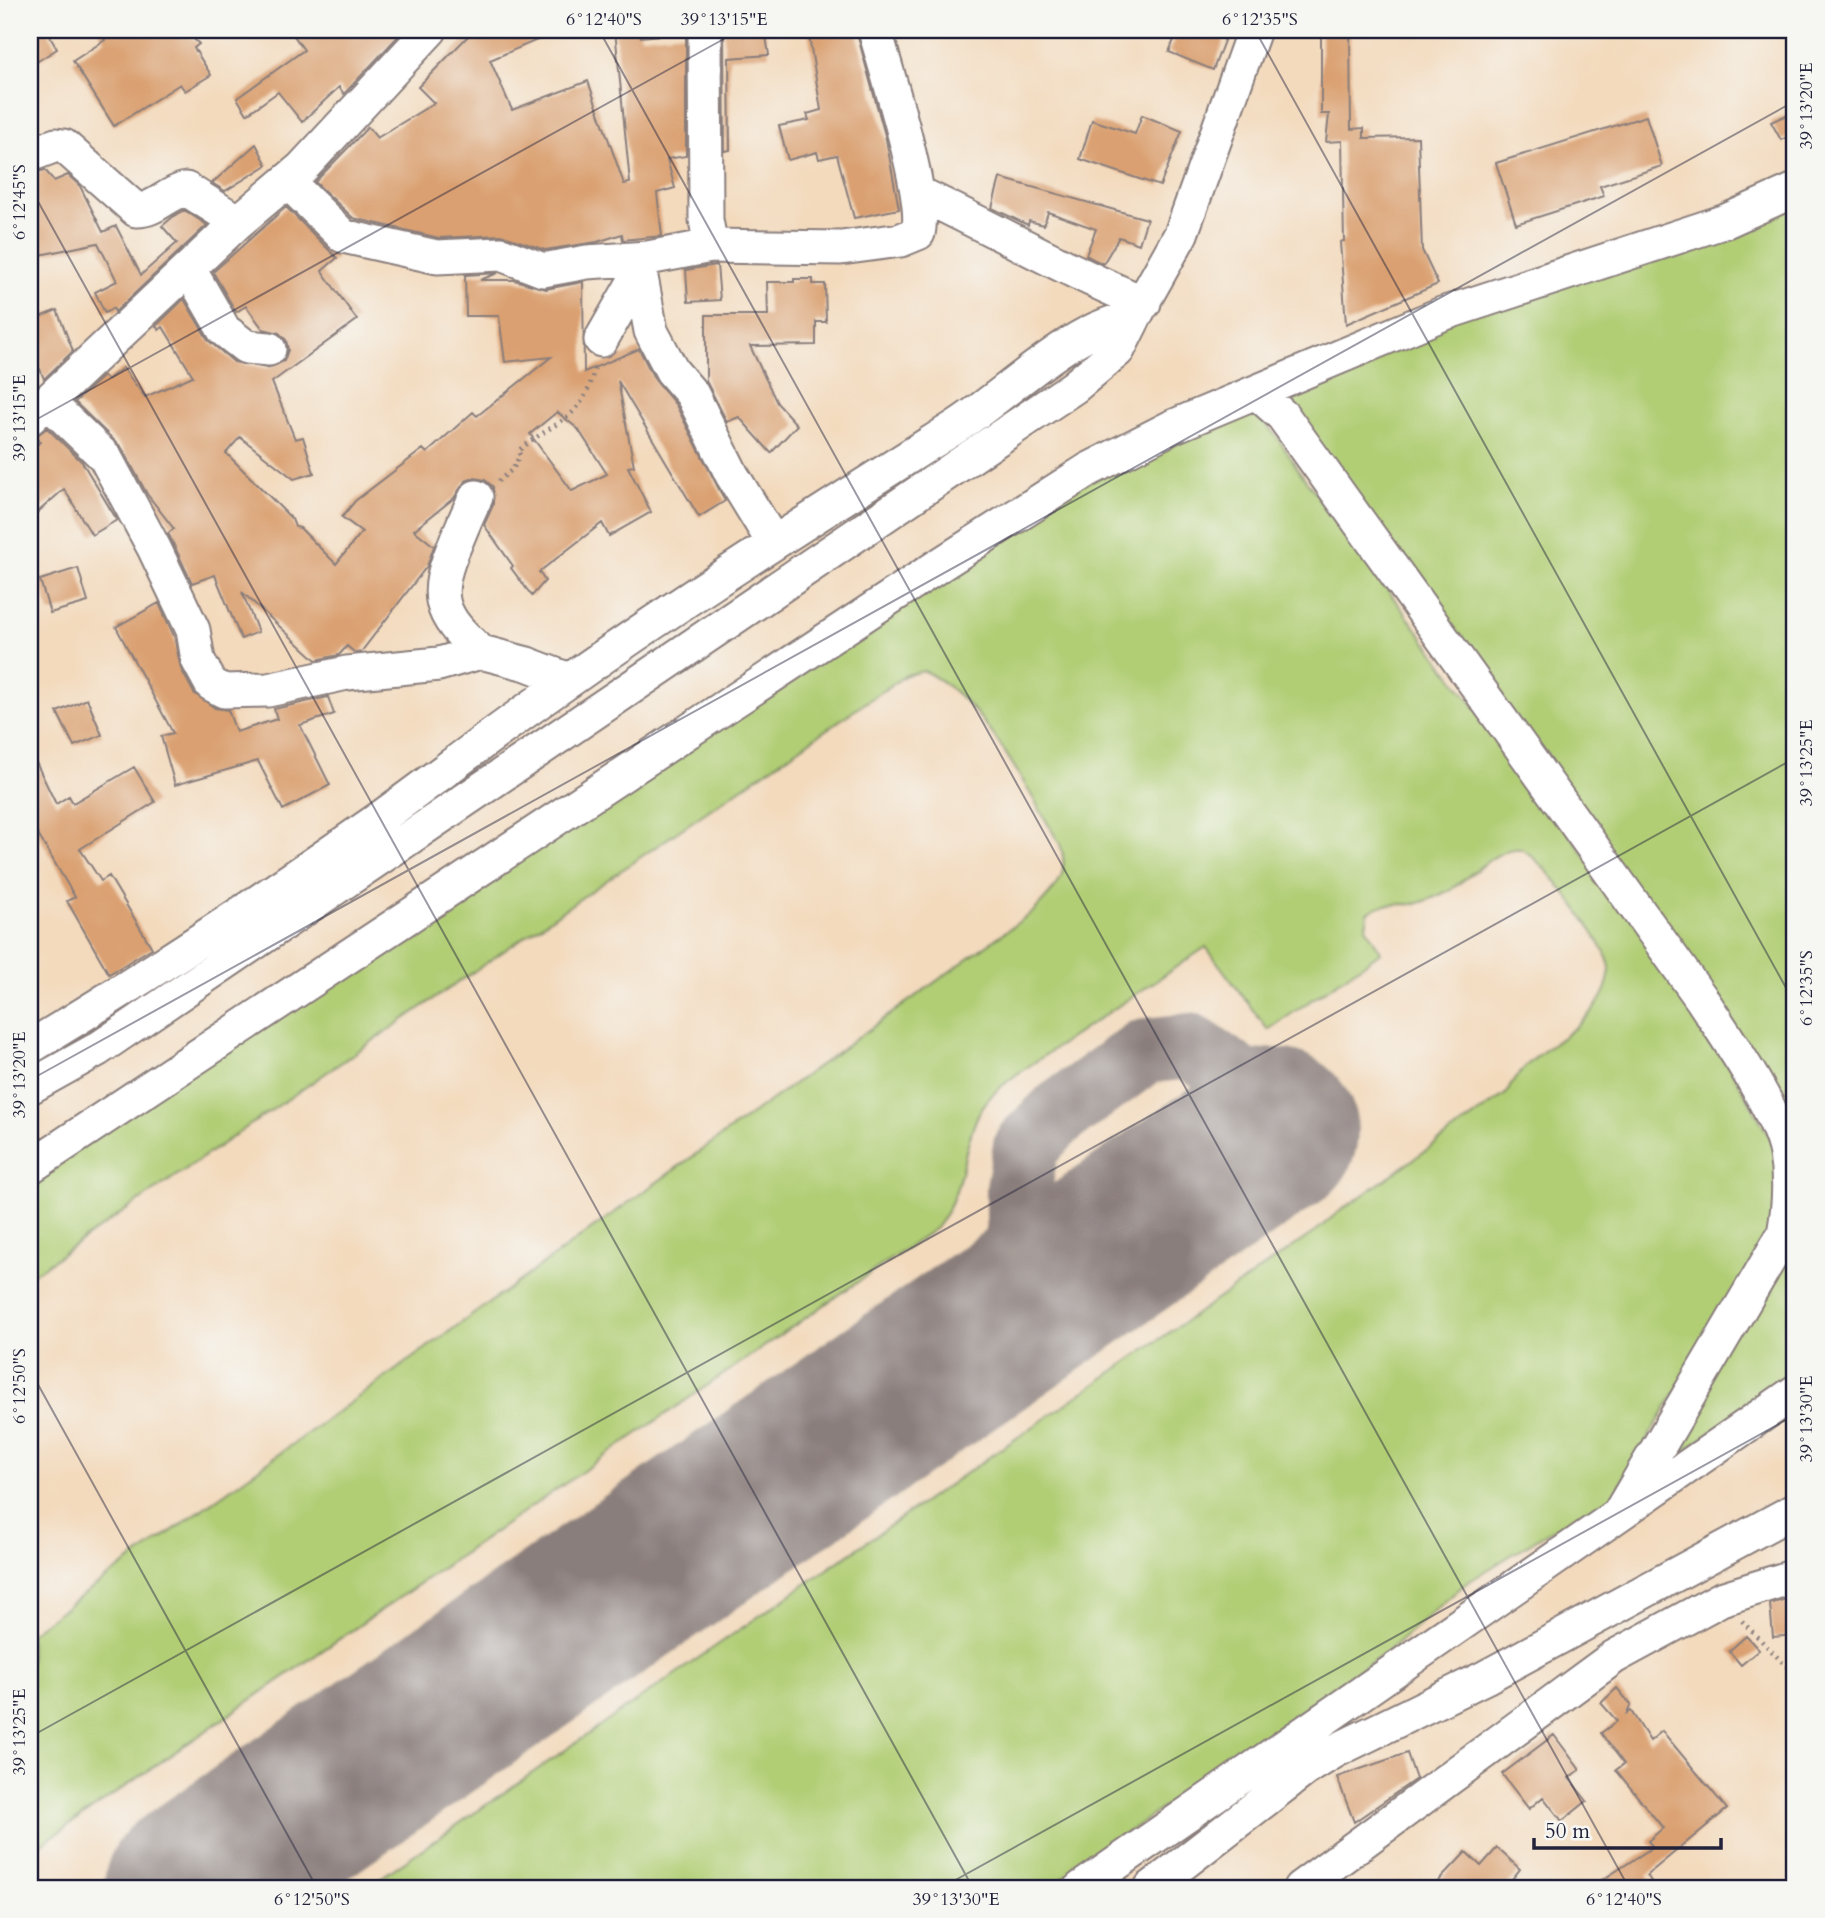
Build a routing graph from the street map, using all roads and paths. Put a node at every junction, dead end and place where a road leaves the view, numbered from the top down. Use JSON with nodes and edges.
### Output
{"nodes":[{"id":1,"x":430,"y":30,"type":"edge"},
{"id":2,"x":705,"y":30,"type":"edge"},
{"id":3,"x":875,"y":30,"type":"edge"},
{"id":4,"x":1254,"y":30,"type":"edge"},
{"id":5,"x":30,"y":155,"type":"edge"},
{"id":6,"x":287,"y":181,"type":"junction"},
{"id":7,"x":1795,"y":190,"type":"edge"},
{"id":8,"x":918,"y":193,"type":"junction"},
{"id":9,"x":238,"y":222,"type":"junction"},
{"id":10,"x":711,"y":246,"type":"junction"},
{"id":11,"x":644,"y":265,"type":"junction"},
{"id":12,"x":189,"y":269,"type":"junction"},
{"id":13,"x":1139,"y":311,"type":"junction"},
{"id":14,"x":601,"y":340,"type":"joint"},
{"id":15,"x":269,"y":349,"type":"dead end"},
{"id":16,"x":1256,"y":392,"type":"junction"},
{"id":17,"x":38,"y":410,"type":"edge"},
{"id":18,"x":476,"y":497,"type":"joint"},
{"id":19,"x":773,"y":542,"type":"junction"},
{"id":20,"x":481,"y":652,"type":"junction"},
{"id":21,"x":569,"y":680,"type":"junction"},
{"id":22,"x":30,"y":1046,"type":"edge"},
{"id":23,"x":30,"y":1087,"type":"edge"},
{"id":24,"x":30,"y":1167,"type":"edge"},
{"id":25,"x":1795,"y":1391,"type":"edge"},
{"id":26,"x":1795,"y":1510,"type":"edge"},
{"id":27,"x":1619,"y":1514,"type":"junction"},
{"id":28,"x":1795,"y":1576,"type":"edge"},
{"id":29,"x":1721,"y":1599,"type":"junction"},
{"id":30,"x":1795,"y":1675,"type":"edge"},
{"id":31,"x":1297,"y":1757,"type":"junction"},
{"id":32,"x":1082,"y":1888,"type":"edge"},
{"id":33,"x":1151,"y":1888,"type":"edge"},
{"id":34,"x":1300,"y":1888,"type":"edge"}],
"edges":[{"from":1,"to":6,"type":"street"},
{"from":2,"to":10,"type":"street"},
{"from":3,"to":8,"type":"street"},
{"from":4,"to":13,"type":"street"},
{"from":5,"to":9,"type":"street"},
{"from":6,"to":9,"type":"street"},
{"from":6,"to":11,"type":"street"},
{"from":7,"to":16,"type":"street"},
{"from":8,"to":10,"type":"street"},
{"from":8,"to":13,"type":"street"},
{"from":9,"to":12,"type":"street"},
{"from":10,"to":11,"type":"street"},
{"from":11,"to":14,"type":"street"},
{"from":11,"to":19,"type":"street"},
{"from":12,"to":15,"type":"street"},
{"from":12,"to":17,"type":"street"},
{"from":13,"to":19,"type":"street"},
{"from":13,"to":23,"type":"street"},
{"from":14,"to":18,"type":"path"},
{"from":16,"to":24,"type":"street"},
{"from":16,"to":27,"type":"street"},
{"from":17,"to":20,"type":"street"},
{"from":18,"to":20,"type":"street"},
{"from":19,"to":21,"type":"street"},
{"from":20,"to":21,"type":"street"},
{"from":21,"to":22,"type":"street"},
{"from":25,"to":27,"type":"street"},
{"from":26,"to":31,"type":"street"},
{"from":27,"to":31,"type":"street"},
{"from":28,"to":29,"type":"street"},
{"from":29,"to":30,"type":"path"},
{"from":29,"to":34,"type":"street"},
{"from":31,"to":32,"type":"street"},
{"from":31,"to":33,"type":"street"}]}
